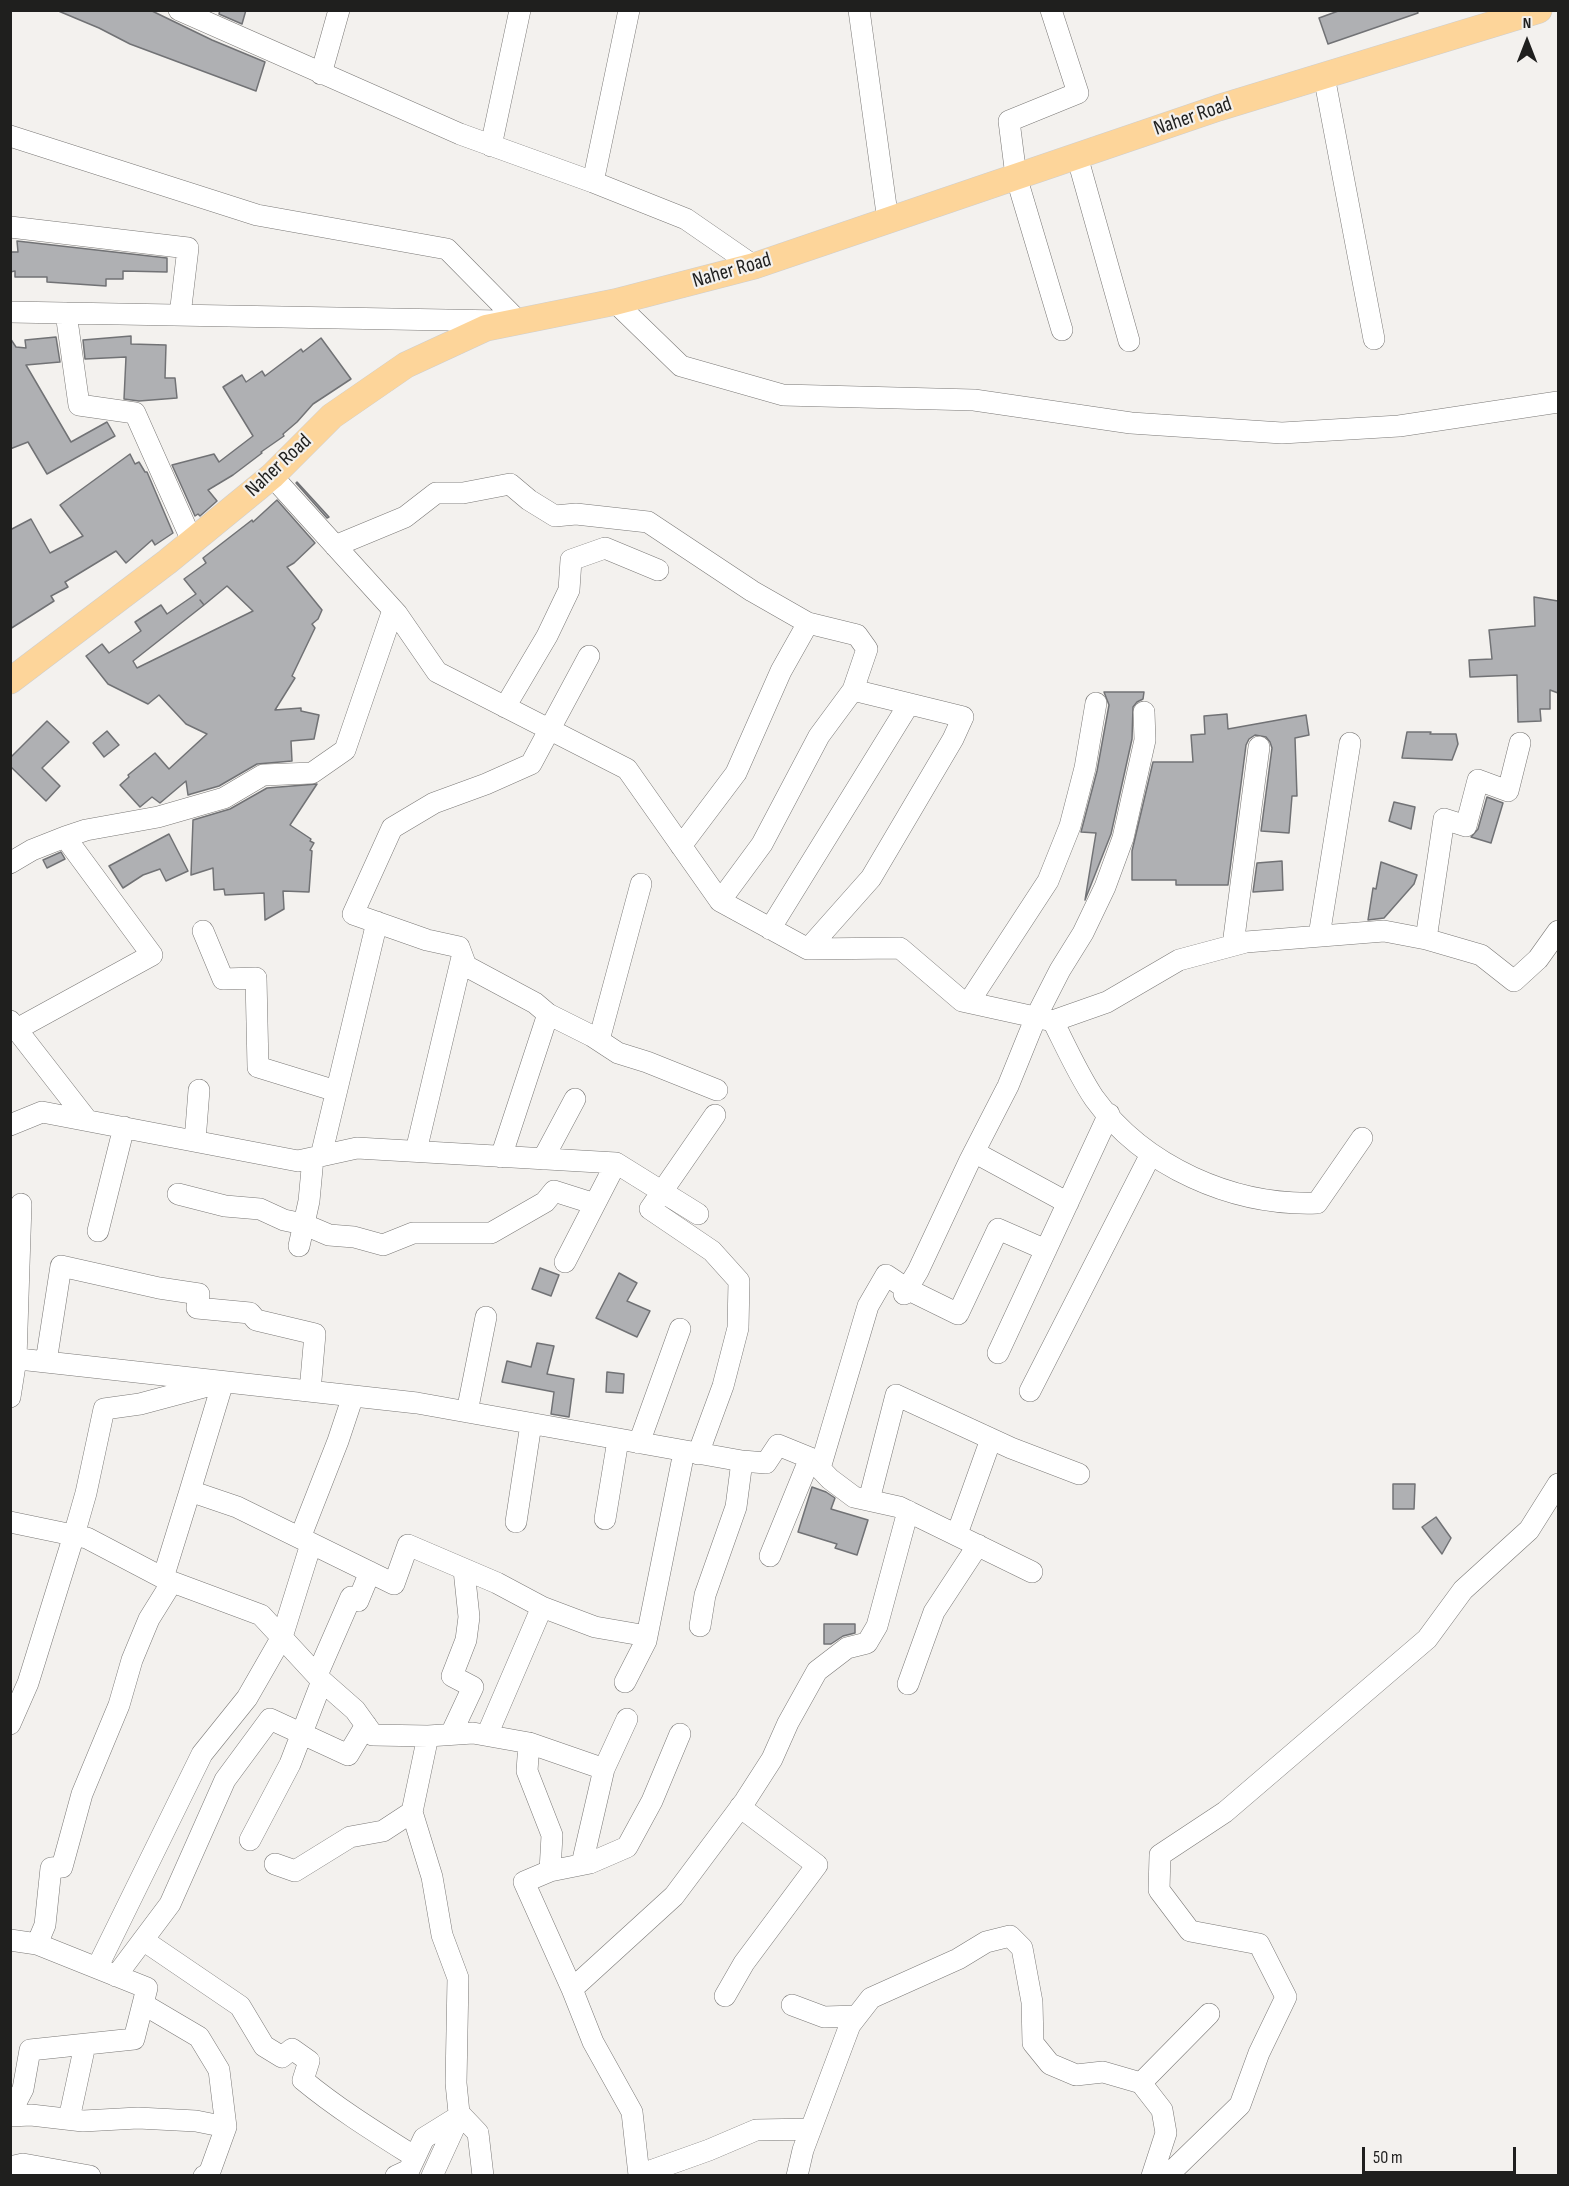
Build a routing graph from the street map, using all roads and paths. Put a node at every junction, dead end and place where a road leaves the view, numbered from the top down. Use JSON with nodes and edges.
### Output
{"nodes":[{"id":1,"x":179,"y":10,"type":"edge"},
{"id":2,"x":339,"y":10,"type":"edge"},
{"id":3,"x":520,"y":10,"type":"edge"},
{"id":4,"x":629,"y":10,"type":"edge"},
{"id":5,"x":859,"y":10,"type":"edge"},
{"id":6,"x":1051,"y":10,"type":"edge"},
{"id":7,"x":1539,"y":10,"type":"edge"},
{"id":8,"x":321,"y":74,"type":"junction"},
{"id":9,"x":1324,"y":76,"type":"junction"},
{"id":10,"x":10,"y":136,"type":"edge"},
{"id":11,"x":491,"y":146,"type":"junction"},
{"id":12,"x":1077,"y":156,"type":"junction"},
{"id":13,"x":1016,"y":176,"type":"junction"},
{"id":14,"x":593,"y":182,"type":"junction"},
{"id":15,"x":888,"y":221,"type":"junction"},
{"id":16,"x":10,"y":227,"type":"edge"},
{"id":17,"x":754,"y":266,"type":"junction"},
{"id":18,"x":615,"y":302,"type":"junction"},
{"id":19,"x":10,"y":312,"type":"edge"},
{"id":20,"x":66,"y":313,"type":"junction"},
{"id":21,"x":180,"y":315,"type":"junction"},
{"id":22,"x":519,"y":322,"type":"junction"},
{"id":23,"x":1062,"y":330,"type":"dead end"},
{"id":24,"x":1374,"y":339,"type":"dead end"},
{"id":25,"x":1129,"y":342,"type":"dead end"},
{"id":26,"x":1558,"y":402,"type":"edge"},
{"id":27,"x":272,"y":476,"type":"junction"},
{"id":28,"x":192,"y":542,"type":"junction"},
{"id":29,"x":335,"y":546,"type":"junction"},
{"id":30,"x":658,"y":570,"type":"dead end"},
{"id":31,"x":393,"y":610,"type":"junction"},
{"id":32,"x":808,"y":623,"type":"junction"},
{"id":33,"x":589,"y":656,"type":"dead end"},
{"id":34,"x":10,"y":681,"type":"edge"},
{"id":35,"x":853,"y":690,"type":"junction"},
{"id":36,"x":1096,"y":703,"type":"dead end"},
{"id":37,"x":909,"y":704,"type":"junction"},
{"id":38,"x":505,"y":706,"type":"junction"},
{"id":39,"x":1144,"y":712,"type":"dead end"},
{"id":40,"x":551,"y":730,"type":"junction"},
{"id":41,"x":1520,"y":742,"type":"dead end"},
{"id":42,"x":1350,"y":743,"type":"dead end"},
{"id":43,"x":1259,"y":747,"type":"dead end"},
{"id":44,"x":65,"y":837,"type":"junction"},
{"id":45,"x":681,"y":846,"type":"junction"},
{"id":46,"x":10,"y":863,"type":"edge"},
{"id":47,"x":641,"y":884,"type":"dead end"},
{"id":48,"x":720,"y":901,"type":"junction"},
{"id":49,"x":377,"y":922,"type":"junction"},
{"id":50,"x":770,"y":929,"type":"junction"},
{"id":51,"x":203,"y":931,"type":"dead end"},
{"id":52,"x":1558,"y":931,"type":"edge"},
{"id":53,"x":1320,"y":936,"type":"junction"},
{"id":54,"x":1426,"y":939,"type":"junction"},
{"id":55,"x":1233,"y":945,"type":"junction"},
{"id":56,"x":808,"y":949,"type":"junction"},
{"id":57,"x":462,"y":957,"type":"junction"},
{"id":58,"x":969,"y":1002,"type":"junction"},
{"id":59,"x":548,"y":1014,"type":"junction"},
{"id":60,"x":1044,"y":1019,"type":"junction"},
{"id":61,"x":14,"y":1025,"type":"edge"},
{"id":62,"x":598,"y":1040,"type":"junction"},
{"id":63,"x":199,"y":1090,"type":"dead end"},
{"id":64,"x":717,"y":1090,"type":"dead end"},
{"id":65,"x":336,"y":1091,"type":"junction"},
{"id":66,"x":575,"y":1099,"type":"dead end"},
{"id":67,"x":1109,"y":1114,"type":"junction"},
{"id":68,"x":715,"y":1115,"type":"dead end"},
{"id":69,"x":87,"y":1120,"type":"junction"},
{"id":70,"x":10,"y":1125,"type":"edge"},
{"id":71,"x":124,"y":1128,"type":"junction"},
{"id":72,"x":1362,"y":1138,"type":"dead end"},
{"id":73,"x":195,"y":1141,"type":"junction"},
{"id":74,"x":416,"y":1152,"type":"junction"},
{"id":75,"x":974,"y":1152,"type":"junction"},
{"id":76,"x":1151,"y":1154,"type":"junction"},
{"id":77,"x":317,"y":1157,"type":"junction"},
{"id":78,"x":501,"y":1157,"type":"junction"},
{"id":79,"x":543,"y":1159,"type":"junction"},
{"id":80,"x":616,"y":1164,"type":"junction"},
{"id":81,"x":662,"y":1192,"type":"junction"},
{"id":82,"x":178,"y":1194,"type":"dead end"},
{"id":83,"x":1068,"y":1203,"type":"junction"},
{"id":84,"x":21,"y":1204,"type":"dead end"},
{"id":85,"x":595,"y":1204,"type":"junction"},
{"id":86,"x":698,"y":1214,"type":"dead end"},
{"id":87,"x":303,"y":1224,"type":"junction"},
{"id":88,"x":98,"y":1232,"type":"dead end"},
{"id":89,"x":298,"y":1246,"type":"dead end"},
{"id":90,"x":1046,"y":1250,"type":"junction"},
{"id":91,"x":565,"y":1262,"type":"dead end"},
{"id":92,"x":906,"y":1291,"type":"junction"},
{"id":93,"x":486,"y":1317,"type":"dead end"},
{"id":94,"x":680,"y":1329,"type":"dead end"},
{"id":95,"x":998,"y":1353,"type":"dead end"},
{"id":96,"x":13,"y":1358,"type":"edge"},
{"id":97,"x":46,"y":1362,"type":"junction"},
{"id":98,"x":223,"y":1382,"type":"junction"},
{"id":99,"x":310,"y":1391,"type":"junction"},
{"id":100,"x":1030,"y":1391,"type":"dead end"},
{"id":101,"x":353,"y":1396,"type":"junction"},
{"id":102,"x":10,"y":1397,"type":"edge"},
{"id":103,"x":467,"y":1412,"type":"junction"},
{"id":104,"x":531,"y":1424,"type":"junction"},
{"id":105,"x":991,"y":1439,"type":"junction"},
{"id":106,"x":618,"y":1440,"type":"junction"},
{"id":107,"x":639,"y":1443,"type":"junction"},
{"id":108,"x":691,"y":1453,"type":"junction"},
{"id":109,"x":742,"y":1461,"type":"junction"},
{"id":110,"x":815,"y":1463,"type":"junction"},
{"id":111,"x":1079,"y":1474,"type":"dead end"},
{"id":112,"x":1558,"y":1484,"type":"edge"},
{"id":113,"x":190,"y":1491,"type":"junction"},
{"id":114,"x":869,"y":1500,"type":"junction"},
{"id":115,"x":909,"y":1511,"type":"junction"},
{"id":116,"x":605,"y":1519,"type":"dead end"},
{"id":117,"x":10,"y":1522,"type":"edge"},
{"id":118,"x":516,"y":1522,"type":"dead end"},
{"id":119,"x":957,"y":1534,"type":"junction"},
{"id":120,"x":74,"y":1535,"type":"junction"},
{"id":121,"x":305,"y":1541,"type":"junction"},
{"id":122,"x":978,"y":1545,"type":"junction"},
{"id":123,"x":770,"y":1556,"type":"dead end"},
{"id":124,"x":464,"y":1570,"type":"junction"},
{"id":125,"x":370,"y":1572,"type":"junction"},
{"id":126,"x":1032,"y":1572,"type":"dead end"},
{"id":127,"x":168,"y":1580,"type":"junction"},
{"id":128,"x":542,"y":1607,"type":"junction"},
{"id":129,"x":700,"y":1626,"type":"dead end"},
{"id":130,"x":647,"y":1636,"type":"junction"},
{"id":131,"x":282,"y":1637,"type":"junction"},
{"id":132,"x":320,"y":1678,"type":"junction"},
{"id":133,"x":625,"y":1682,"type":"dead end"},
{"id":134,"x":908,"y":1684,"type":"dead end"},
{"id":135,"x":627,"y":1719,"type":"dead end"},
{"id":136,"x":10,"y":1724,"type":"edge"},
{"id":137,"x":366,"y":1725,"type":"junction"},
{"id":138,"x":451,"y":1734,"type":"junction"},
{"id":139,"x":680,"y":1734,"type":"dead end"},
{"id":140,"x":301,"y":1735,"type":"junction"},
{"id":141,"x":487,"y":1735,"type":"junction"},
{"id":142,"x":428,"y":1736,"type":"junction"},
{"id":143,"x":529,"y":1743,"type":"junction"},
{"id":144,"x":604,"y":1769,"type":"junction"},
{"id":145,"x":740,"y":1808,"type":"junction"},
{"id":146,"x":412,"y":1812,"type":"junction"},
{"id":147,"x":250,"y":1840,"type":"dead end"},
{"id":148,"x":275,"y":1864,"type":"dead end"},
{"id":149,"x":582,"y":1864,"type":"junction"},
{"id":150,"x":550,"y":1871,"type":"junction"},
{"id":151,"x":10,"y":1940,"type":"edge"},
{"id":152,"x":143,"y":1940,"type":"junction"},
{"id":153,"x":37,"y":1944,"type":"junction"},
{"id":154,"x":107,"y":1972,"type":"junction"},
{"id":155,"x":572,"y":1989,"type":"junction"},
{"id":156,"x":724,"y":1996,"type":"dead end"},
{"id":157,"x":143,"y":2004,"type":"junction"},
{"id":158,"x":792,"y":2005,"type":"dead end"},
{"id":159,"x":1209,"y":2014,"type":"dead end"},
{"id":160,"x":857,"y":2016,"type":"junction"},
{"id":161,"x":85,"y":2045,"type":"junction"},
{"id":162,"x":1141,"y":2083,"type":"junction"},
{"id":163,"x":10,"y":2115,"type":"edge"},
{"id":164,"x":461,"y":2115,"type":"junction"},
{"id":165,"x":69,"y":2119,"type":"junction"},
{"id":166,"x":226,"y":2127,"type":"junction"},
{"id":167,"x":811,"y":2129,"type":"junction"},
{"id":168,"x":416,"y":2157,"type":"junction"},
{"id":169,"x":10,"y":2167,"type":"edge"},
{"id":170,"x":90,"y":2175,"type":"edge"},
{"id":171,"x":204,"y":2175,"type":"edge"},
{"id":172,"x":396,"y":2175,"type":"edge"},
{"id":173,"x":432,"y":2175,"type":"edge"},
{"id":174,"x":483,"y":2175,"type":"edge"},
{"id":175,"x":797,"y":2175,"type":"edge"},
{"id":176,"x":1152,"y":2175,"type":"edge"},
{"id":177,"x":1167,"y":2175,"type":"edge"}],
"edges":[{"from":1,"to":8,"type":"street"},
{"from":2,"to":8,"type":"street"},
{"from":3,"to":11,"type":"street"},
{"from":4,"to":14,"type":"street"},
{"from":5,"to":15,"type":"street"},
{"from":6,"to":13,"type":"street"},
{"from":7,"to":9,"type":"main road","name":"Naher Road"},
{"from":8,"to":11,"type":"street"},
{"from":9,"to":12,"type":"main road","name":"Naher Road"},
{"from":9,"to":24,"type":"street"},
{"from":10,"to":22,"type":"street"},
{"from":11,"to":14,"type":"street"},
{"from":12,"to":13,"type":"main road","name":"Naher Road"},
{"from":12,"to":25,"type":"street"},
{"from":13,"to":15,"type":"main road","name":"Naher Road"},
{"from":13,"to":23,"type":"street"},
{"from":14,"to":17,"type":"street"},
{"from":15,"to":17,"type":"main road","name":"Naher Road"},
{"from":16,"to":21,"type":"street"},
{"from":17,"to":18,"type":"main road","name":"Naher Road"},
{"from":18,"to":22,"type":"main road","name":"Naher Road"},
{"from":18,"to":26,"type":"street"},
{"from":19,"to":20,"type":"street"},
{"from":20,"to":21,"type":"street"},
{"from":20,"to":28,"type":"street"},
{"from":21,"to":22,"type":"street"},
{"from":22,"to":27,"type":"main road","name":"Naher Road"},
{"from":27,"to":28,"type":"main road","name":"Naher Road"},
{"from":27,"to":29,"type":"street"},
{"from":28,"to":34,"type":"main road","name":"Naher Road"},
{"from":29,"to":31,"type":"street"},
{"from":29,"to":32,"type":"street"},
{"from":30,"to":38,"type":"street"},
{"from":31,"to":38,"type":"street"},
{"from":31,"to":44,"type":"street"},
{"from":32,"to":35,"type":"street"},
{"from":32,"to":45,"type":"street"},
{"from":33,"to":40,"type":"street"},
{"from":35,"to":37,"type":"street"},
{"from":35,"to":48,"type":"street"},
{"from":36,"to":58,"type":"street"},
{"from":37,"to":50,"type":"street"},
{"from":37,"to":56,"type":"street"},
{"from":38,"to":40,"type":"street"},
{"from":39,"to":60,"type":"street"},
{"from":40,"to":45,"type":"street"},
{"from":40,"to":49,"type":"street"},
{"from":41,"to":54,"type":"street"},
{"from":42,"to":53,"type":"street"},
{"from":43,"to":55,"type":"street"},
{"from":44,"to":46,"type":"street"},
{"from":44,"to":61,"type":"street"},
{"from":45,"to":48,"type":"street"},
{"from":47,"to":62,"type":"street"},
{"from":48,"to":50,"type":"street"},
{"from":49,"to":57,"type":"street"},
{"from":49,"to":65,"type":"street"},
{"from":50,"to":56,"type":"street"},
{"from":51,"to":65,"type":"street"},
{"from":52,"to":54,"type":"street"},
{"from":53,"to":54,"type":"street"},
{"from":53,"to":55,"type":"street"},
{"from":55,"to":60,"type":"street"},
{"from":56,"to":58,"type":"street"},
{"from":57,"to":59,"type":"street"},
{"from":57,"to":74,"type":"street"},
{"from":58,"to":60,"type":"street"},
{"from":59,"to":62,"type":"street"},
{"from":59,"to":78,"type":"street"},
{"from":60,"to":67,"type":"street"},
{"from":60,"to":75,"type":"street"},
{"from":61,"to":69,"type":"street"},
{"from":62,"to":64,"type":"street"},
{"from":63,"to":73,"type":"street"},
{"from":65,"to":77,"type":"street"},
{"from":66,"to":79,"type":"street"},
{"from":67,"to":76,"type":"street"},
{"from":67,"to":83,"type":"street"},
{"from":68,"to":81,"type":"street"},
{"from":69,"to":70,"type":"street"},
{"from":69,"to":71,"type":"street"},
{"from":71,"to":73,"type":"street"},
{"from":71,"to":88,"type":"street"},
{"from":72,"to":76,"type":"street"},
{"from":73,"to":77,"type":"street"},
{"from":74,"to":77,"type":"street"},
{"from":74,"to":78,"type":"street"},
{"from":75,"to":83,"type":"street"},
{"from":75,"to":92,"type":"street"},
{"from":76,"to":100,"type":"street"},
{"from":77,"to":87,"type":"street"},
{"from":78,"to":79,"type":"street"},
{"from":79,"to":80,"type":"street"},
{"from":80,"to":81,"type":"street"},
{"from":80,"to":85,"type":"street"},
{"from":81,"to":86,"type":"street"},
{"from":81,"to":108,"type":"street"},
{"from":82,"to":87,"type":"street"},
{"from":83,"to":90,"type":"street"},
{"from":84,"to":96,"type":"street"},
{"from":85,"to":87,"type":"street"},
{"from":85,"to":91,"type":"street"},
{"from":87,"to":89,"type":"street"},
{"from":90,"to":92,"type":"street"},
{"from":90,"to":95,"type":"street"},
{"from":92,"to":110,"type":"street"},
{"from":93,"to":103,"type":"street"},
{"from":94,"to":107,"type":"street"},
{"from":96,"to":97,"type":"street"},
{"from":96,"to":102,"type":"street"},
{"from":97,"to":98,"type":"street"},
{"from":97,"to":99,"type":"street"},
{"from":98,"to":99,"type":"street"},
{"from":98,"to":113,"type":"street"},
{"from":98,"to":120,"type":"street"},
{"from":99,"to":101,"type":"street"},
{"from":101,"to":103,"type":"street"},
{"from":101,"to":121,"type":"street"},
{"from":103,"to":104,"type":"street"},
{"from":104,"to":106,"type":"street"},
{"from":104,"to":118,"type":"street"},
{"from":105,"to":111,"type":"street"},
{"from":105,"to":114,"type":"street"},
{"from":105,"to":119,"type":"street"},
{"from":106,"to":107,"type":"street"},
{"from":106,"to":116,"type":"street"},
{"from":107,"to":108,"type":"street"},
{"from":108,"to":109,"type":"street"},
{"from":108,"to":130,"type":"street"},
{"from":109,"to":110,"type":"street"},
{"from":109,"to":129,"type":"street"},
{"from":110,"to":114,"type":"street"},
{"from":110,"to":123,"type":"street"},
{"from":112,"to":177,"type":"street"},
{"from":113,"to":121,"type":"street"},
{"from":113,"to":127,"type":"street"},
{"from":114,"to":115,"type":"street"},
{"from":115,"to":119,"type":"street"},
{"from":115,"to":145,"type":"street"},
{"from":117,"to":120,"type":"street"},
{"from":119,"to":122,"type":"street"},
{"from":120,"to":127,"type":"street"},
{"from":120,"to":136,"type":"street"},
{"from":121,"to":125,"type":"street"},
{"from":121,"to":131,"type":"street"},
{"from":122,"to":126,"type":"street"},
{"from":122,"to":134,"type":"street"},
{"from":124,"to":125,"type":"street"},
{"from":124,"to":128,"type":"street"},
{"from":124,"to":138,"type":"street"},
{"from":125,"to":132,"type":"street"},
{"from":127,"to":131,"type":"street"},
{"from":127,"to":153,"type":"street"},
{"from":128,"to":130,"type":"street"},
{"from":128,"to":141,"type":"street"},
{"from":130,"to":133,"type":"street"},
{"from":131,"to":132,"type":"street"},
{"from":131,"to":154,"type":"street"},
{"from":132,"to":137,"type":"street"},
{"from":132,"to":140,"type":"street"},
{"from":135,"to":144,"type":"street"},
{"from":137,"to":140,"type":"street"},
{"from":137,"to":142,"type":"street"},
{"from":138,"to":141,"type":"street"},
{"from":138,"to":142,"type":"street"},
{"from":139,"to":149,"type":"street"},
{"from":140,"to":147,"type":"street"},
{"from":140,"to":152,"type":"street"},
{"from":141,"to":143,"type":"street"},
{"from":142,"to":146,"type":"street"},
{"from":143,"to":144,"type":"street"},
{"from":143,"to":150,"type":"street"},
{"from":144,"to":149,"type":"street"},
{"from":145,"to":155,"type":"street"},
{"from":145,"to":156,"type":"street"},
{"from":146,"to":148,"type":"street"},
{"from":146,"to":164,"type":"street"},
{"from":149,"to":150,"type":"street"},
{"from":150,"to":155,"type":"street"},
{"from":151,"to":153,"type":"street"},
{"from":152,"to":154,"type":"street"},
{"from":152,"to":168,"type":"street"},
{"from":153,"to":154,"type":"street"},
{"from":154,"to":157,"type":"street"},
{"from":155,"to":167,"type":"street"},
{"from":157,"to":161,"type":"street"},
{"from":157,"to":166,"type":"street"},
{"from":158,"to":160,"type":"street"},
{"from":159,"to":162,"type":"street"},
{"from":160,"to":162,"type":"street"},
{"from":160,"to":167,"type":"street"},
{"from":161,"to":163,"type":"street"},
{"from":161,"to":165,"type":"street"},
{"from":162,"to":176,"type":"street"},
{"from":163,"to":165,"type":"street"},
{"from":164,"to":168,"type":"street"},
{"from":164,"to":173,"type":"street"},
{"from":164,"to":174,"type":"street"},
{"from":165,"to":166,"type":"street"},
{"from":166,"to":171,"type":"street"},
{"from":167,"to":175,"type":"street"},
{"from":168,"to":172,"type":"street"},
{"from":169,"to":170,"type":"street"}]}
